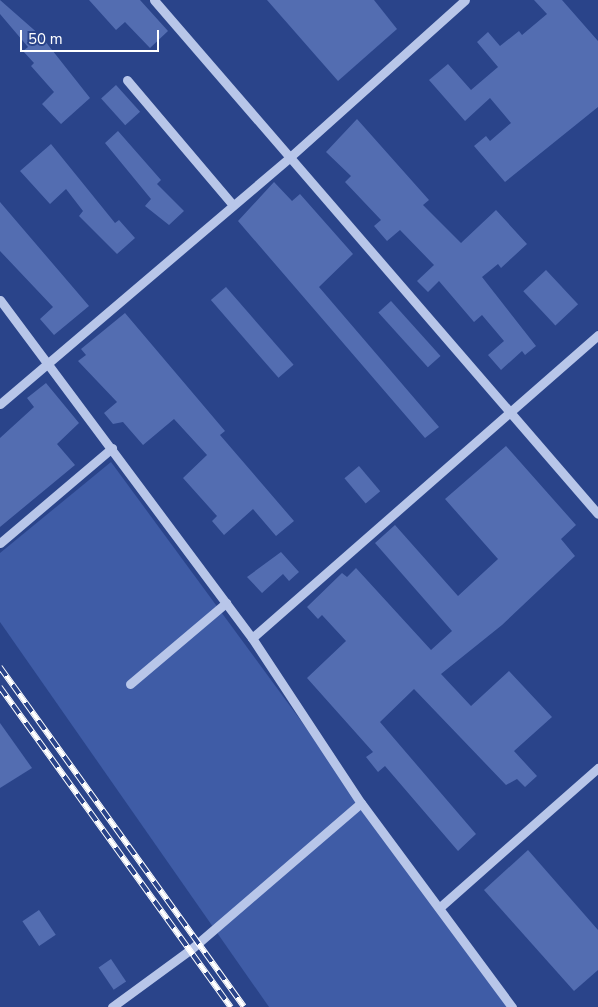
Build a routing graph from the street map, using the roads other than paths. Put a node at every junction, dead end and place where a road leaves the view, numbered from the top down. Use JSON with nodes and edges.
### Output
{"nodes":[{"id":1,"x":154,"y":0,"type":"edge"},
{"id":2,"x":466,"y":0,"type":"edge"},
{"id":3,"x":127,"y":80,"type":"dead end"},
{"id":4,"x":290,"y":157,"type":"junction"},
{"id":5,"x":233,"y":205,"type":"junction"},
{"id":6,"x":0,"y":300,"type":"edge"},
{"id":7,"x":598,"y":335,"type":"edge"},
{"id":8,"x":48,"y":361,"type":"junction"},
{"id":9,"x":0,"y":404,"type":"edge"},
{"id":10,"x":510,"y":412,"type":"junction"},
{"id":11,"x":112,"y":448,"type":"junction"},
{"id":12,"x":598,"y":514,"type":"edge"},
{"id":13,"x":0,"y":542,"type":"edge"},
{"id":14,"x":226,"y":602,"type":"junction"},
{"id":15,"x":252,"y":638,"type":"junction"},
{"id":16,"x":130,"y":684,"type":"dead end"},
{"id":17,"x":598,"y":768,"type":"edge"},
{"id":18,"x":361,"y":803,"type":"junction"},
{"id":19,"x":438,"y":908,"type":"junction"},
{"id":20,"x":112,"y":1007,"type":"edge"},
{"id":21,"x":512,"y":1007,"type":"edge"}],
"edges":[{"from":1,"to":4,"type":"street"},
{"from":2,"to":4,"type":"street"},
{"from":3,"to":5,"type":"street"},
{"from":4,"to":5,"type":"street"},
{"from":4,"to":10,"type":"street"},
{"from":5,"to":8,"type":"street"},
{"from":6,"to":8,"type":"street"},
{"from":7,"to":10,"type":"street"},
{"from":8,"to":9,"type":"street"},
{"from":8,"to":11,"type":"street"},
{"from":10,"to":12,"type":"street"},
{"from":10,"to":15,"type":"street"},
{"from":11,"to":13,"type":"street"},
{"from":11,"to":14,"type":"street"},
{"from":14,"to":15,"type":"street"},
{"from":14,"to":16,"type":"street"},
{"from":15,"to":18,"type":"street"},
{"from":17,"to":19,"type":"street"},
{"from":18,"to":19,"type":"street"},
{"from":18,"to":20,"type":"street"},
{"from":19,"to":21,"type":"street"}]}
